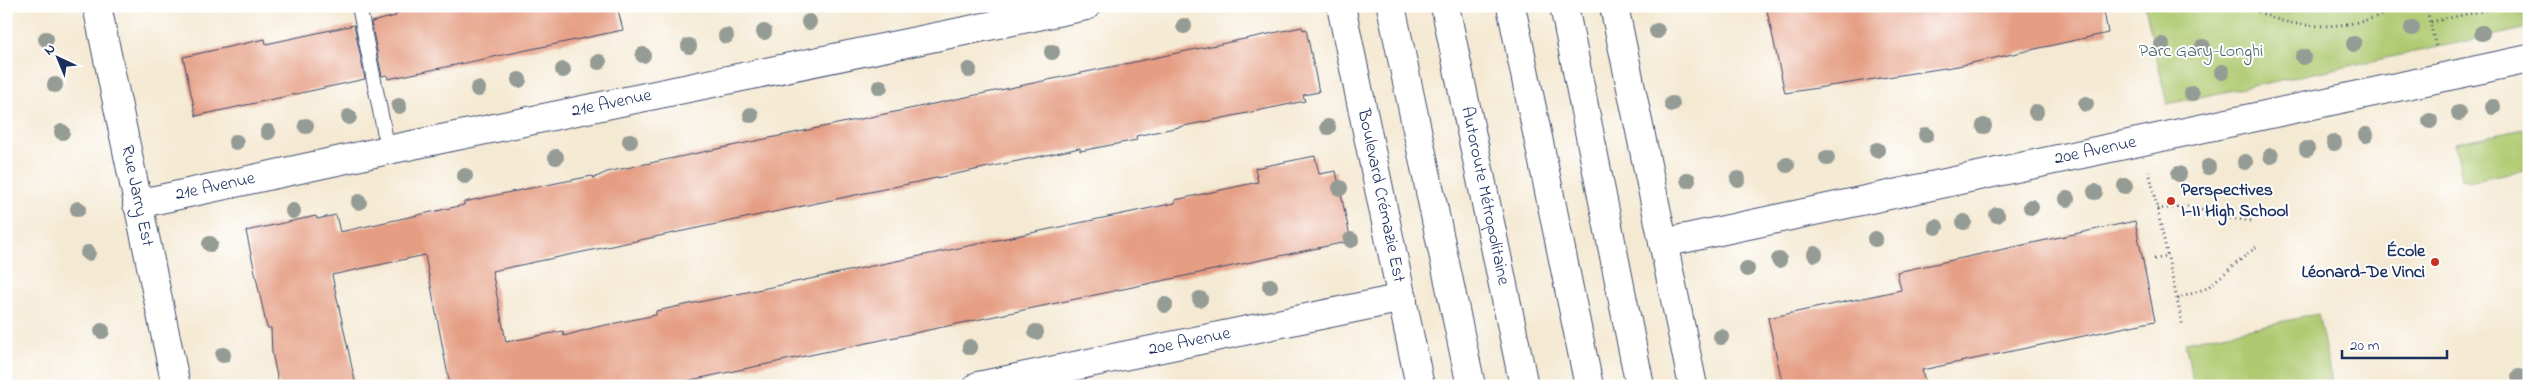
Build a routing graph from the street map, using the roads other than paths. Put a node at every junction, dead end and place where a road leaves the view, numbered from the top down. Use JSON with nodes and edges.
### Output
{"nodes":[{"id":1,"x":97,"y":6,"type":"edge"},
{"id":2,"x":358,"y":6,"type":"edge"},
{"id":3,"x":1086,"y":6,"type":"edge"},
{"id":4,"x":1341,"y":6,"type":"edge"},
{"id":5,"x":1391,"y":6,"type":"edge"},
{"id":6,"x":1445,"y":6,"type":"edge"},
{"id":7,"x":1511,"y":6,"type":"edge"},
{"id":8,"x":1564,"y":6,"type":"edge"},
{"id":9,"x":1614,"y":6,"type":"edge"},
{"id":10,"x":2528,"y":46,"type":"edge"},
{"id":11,"x":388,"y":150,"type":"junction"},
{"id":12,"x":137,"y":204,"type":"junction"},
{"id":13,"x":1663,"y":242,"type":"junction"},
{"id":14,"x":1403,"y":298,"type":"junction"},
{"id":15,"x":1638,"y":374,"type":"edge"},
{"id":16,"x":990,"y":384,"type":"edge"},
{"id":17,"x":176,"y":386,"type":"edge"},
{"id":18,"x":1420,"y":386,"type":"edge"},
{"id":19,"x":1471,"y":386,"type":"edge"},
{"id":20,"x":1524,"y":386,"type":"edge"},
{"id":21,"x":1589,"y":386,"type":"edge"},
{"id":22,"x":1693,"y":386,"type":"edge"}],
"edges":[{"from":1,"to":12,"type":"main road","name":"Rue Jarry Est"},
{"from":2,"to":11,"type":"lane"},
{"from":3,"to":11,"type":"main road","name":"21e Avenue"},
{"from":4,"to":14,"type":"main road","name":"Boulevard Crémazie Est"},
{"from":5,"to":19,"type":"main road"},
{"from":6,"to":20,"type":"main road","name":"Autoroute Métropolitaine"},
{"from":7,"to":21,"type":"main road"},
{"from":8,"to":15,"type":"main road"},
{"from":9,"to":13,"type":"main road"},
{"from":10,"to":13,"type":"main road","name":"20e Avenue"},
{"from":11,"to":12,"type":"main road","name":"21e Avenue"},
{"from":12,"to":17,"type":"main road","name":"Rue Jarry Est"},
{"from":13,"to":22,"type":"main road"},
{"from":14,"to":16,"type":"main road","name":"20e Avenue"},
{"from":14,"to":18,"type":"main road","name":"Boulevard Crémazie Est"}]}
